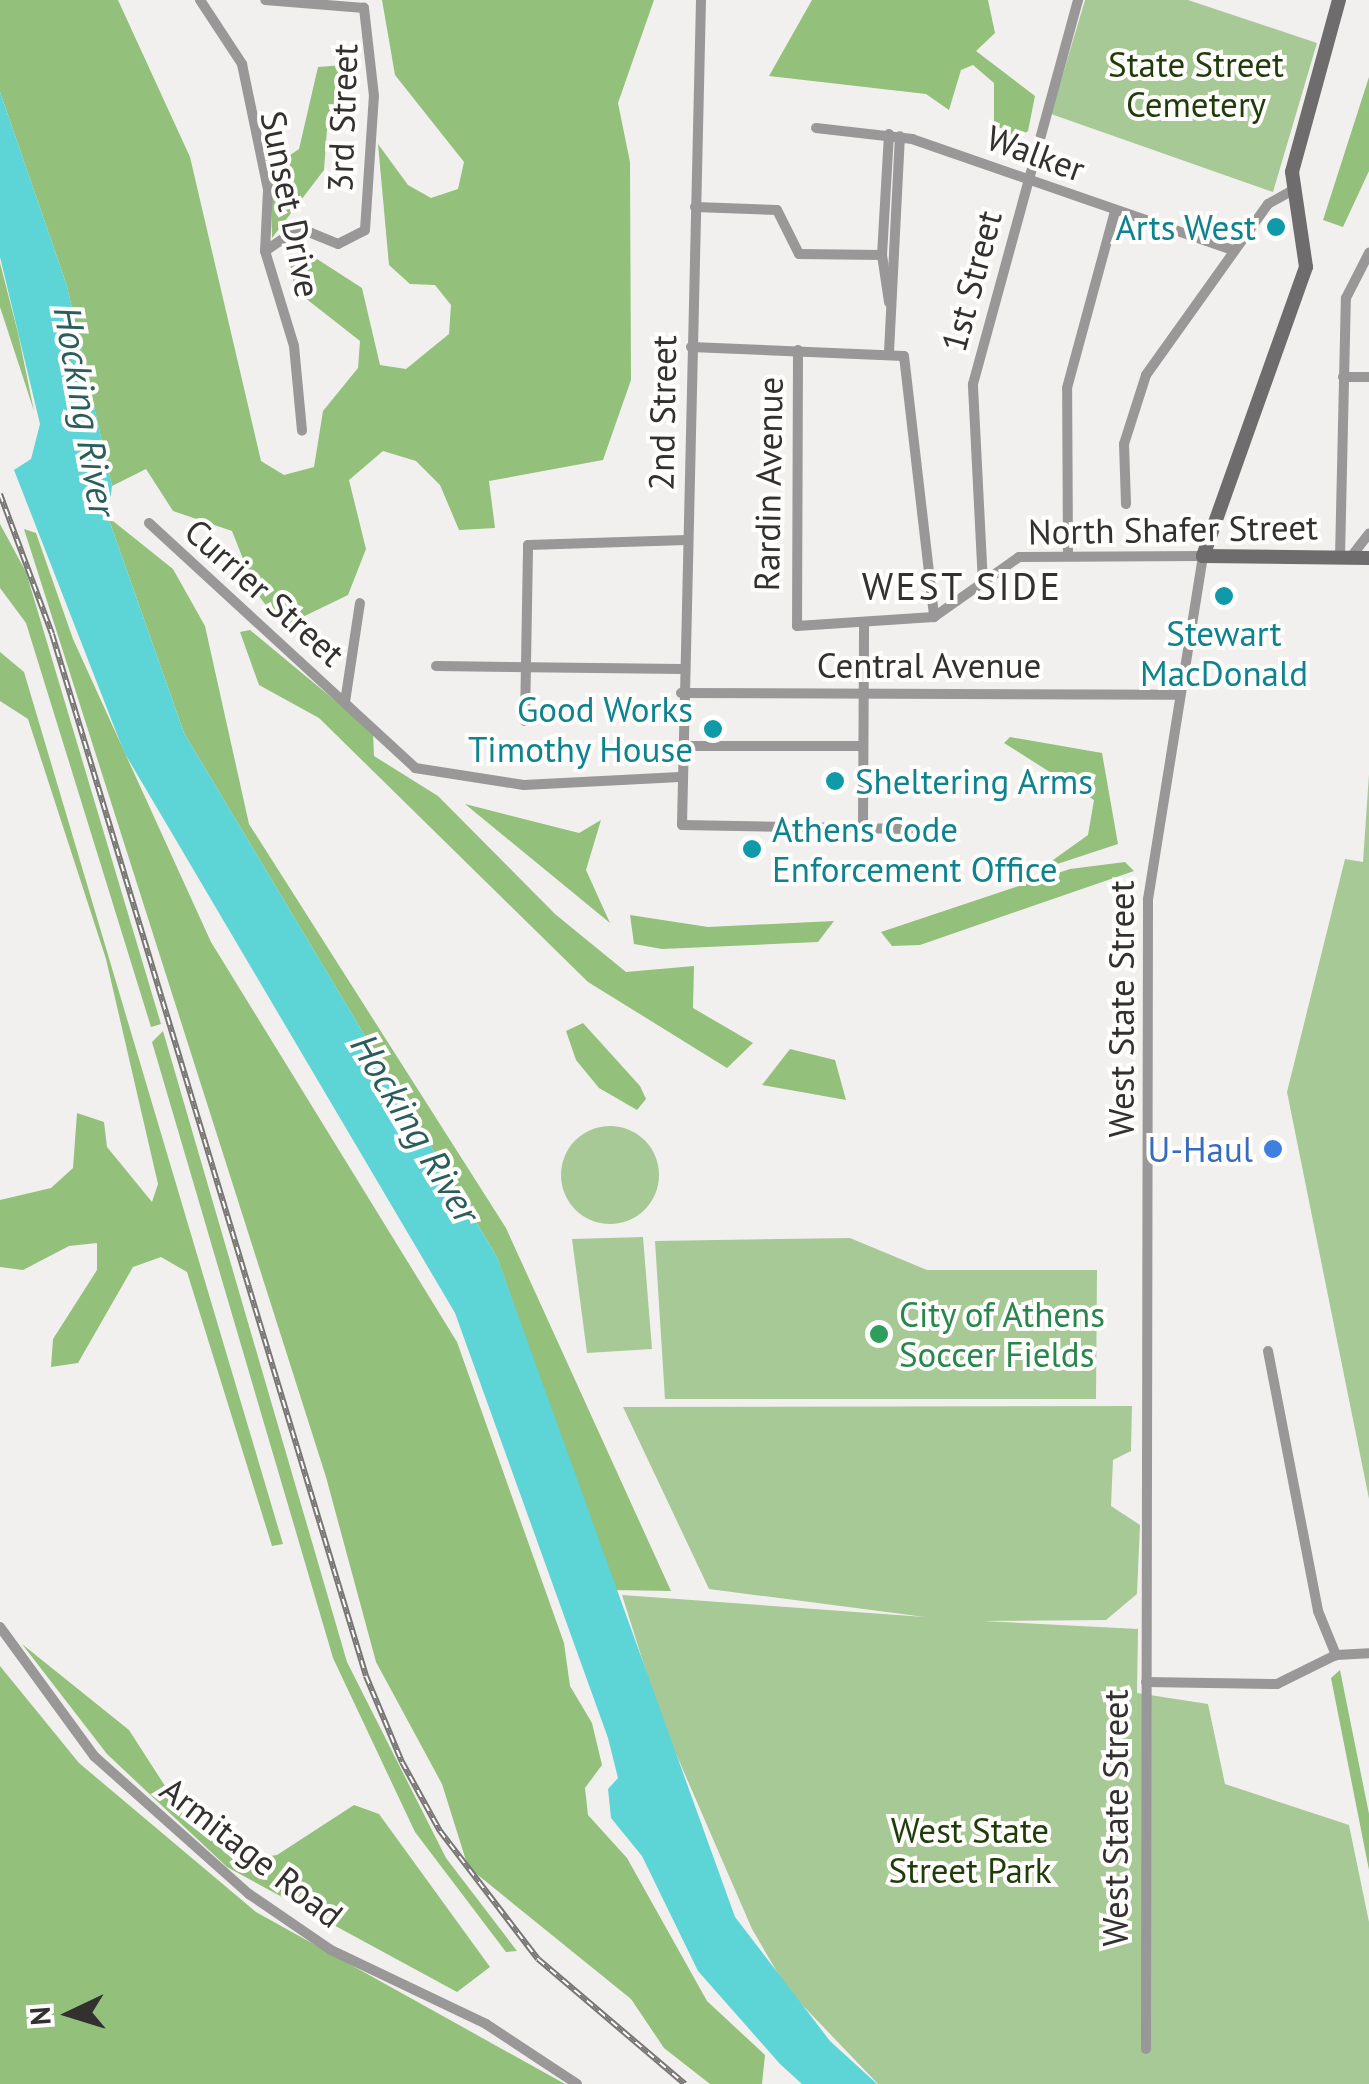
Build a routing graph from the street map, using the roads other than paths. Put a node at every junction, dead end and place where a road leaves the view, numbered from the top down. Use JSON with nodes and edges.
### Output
{"nodes":[{"id":1,"x":200,"y":0,"type":"edge"},
{"id":2,"x":265,"y":0,"type":"edge"},
{"id":3,"x":702,"y":0,"type":"edge"},
{"id":4,"x":1078,"y":0,"type":"edge"},
{"id":5,"x":1340,"y":0,"type":"edge"},
{"id":6,"x":816,"y":128,"type":"dead end"},
{"id":7,"x":894,"y":135,"type":"junction"},
{"id":8,"x":1027,"y":179,"type":"junction"},
{"id":9,"x":1293,"y":190,"type":"junction"},
{"id":10,"x":695,"y":207,"type":"junction"},
{"id":11,"x":1115,"y":211,"type":"junction"},
{"id":12,"x":1232,"y":250,"type":"junction"},
{"id":13,"x":265,"y":251,"type":"junction"},
{"id":14,"x":1369,"y":253,"type":"edge"},
{"id":15,"x":882,"y":255,"type":"junction"},
{"id":16,"x":1364,"y":274,"type":"edge"},
{"id":17,"x":889,"y":302,"type":"junction"},
{"id":18,"x":691,"y":347,"type":"junction"},
{"id":19,"x":798,"y":350,"type":"junction"},
{"id":20,"x":889,"y":352,"type":"junction"},
{"id":21,"x":1344,"y":377,"type":"junction"},
{"id":22,"x":1369,"y":377,"type":"edge"},
{"id":23,"x":302,"y":431,"type":"dead end"},
{"id":24,"x":1126,"y":504,"type":"dead end"},
{"id":25,"x":148,"y":523,"type":"dead end"},
{"id":26,"x":1369,"y":534,"type":"edge"},
{"id":27,"x":686,"y":540,"type":"junction"},
{"id":28,"x":1068,"y":556,"type":"junction"},
{"id":29,"x":1202,"y":556,"type":"junction"},
{"id":30,"x":1345,"y":558,"type":"junction"},
{"id":31,"x":1369,"y":558,"type":"edge"},
{"id":32,"x":983,"y":584,"type":"junction"},
{"id":33,"x":360,"y":603,"type":"dead end"},
{"id":34,"x":934,"y":617,"type":"junction"},
{"id":35,"x":792,"y":618,"type":"joint"},
{"id":36,"x":864,"y":625,"type":"junction"},
{"id":37,"x":436,"y":666,"type":"dead end"},
{"id":38,"x":529,"y":667,"type":"junction"},
{"id":39,"x":682,"y":669,"type":"junction"},
{"id":40,"x":681,"y":693,"type":"junction"},
{"id":41,"x":864,"y":694,"type":"junction"},
{"id":42,"x":1176,"y":695,"type":"junction"},
{"id":43,"x":345,"y":702,"type":"junction"},
{"id":44,"x":525,"y":721,"type":"dead end"},
{"id":45,"x":681,"y":746,"type":"junction"},
{"id":46,"x":863,"y":746,"type":"junction"},
{"id":47,"x":680,"y":777,"type":"junction"},
{"id":48,"x":863,"y":828,"type":"junction"},
{"id":49,"x":910,"y":828,"type":"dead end"},
{"id":50,"x":1268,"y":1351,"type":"dead end"},
{"id":51,"x":0,"y":1627,"type":"edge"},
{"id":52,"x":1369,"y":1653,"type":"edge"},
{"id":53,"x":1336,"y":1656,"type":"junction"},
{"id":54,"x":1146,"y":1682,"type":"junction"},
{"id":55,"x":1146,"y":2049,"type":"dead end"},
{"id":56,"x":577,"y":2084,"type":"edge"}],
"edges":[{"from":1,"to":13,"type":"street","name":"Sunset Drive"},
{"from":2,"to":13,"type":"street","name":"3rd Street"},
{"from":3,"to":10,"type":"street","name":"2nd Street"},
{"from":4,"to":8,"type":"street","name":"1st Street"},
{"from":5,"to":9,"type":"street","name":"West State Street"},
{"from":6,"to":7,"type":"street","name":"Walker"},
{"from":7,"to":8,"type":"street","name":"Walker"},
{"from":7,"to":15,"type":"street"},
{"from":7,"to":17,"type":"street"},
{"from":8,"to":11,"type":"street","name":"Walker"},
{"from":8,"to":32,"type":"street","name":"1st Street"},
{"from":9,"to":12,"type":"street"},
{"from":9,"to":29,"type":"street","name":"West State Street"},
{"from":10,"to":15,"type":"street"},
{"from":10,"to":18,"type":"street","name":"2nd Street"},
{"from":11,"to":12,"type":"street","name":"Walker"},
{"from":11,"to":28,"type":"street"},
{"from":12,"to":24,"type":"street"},
{"from":13,"to":23,"type":"street","name":"Sunset Drive"},
{"from":14,"to":16,"type":"street"},
{"from":15,"to":17,"type":"street"},
{"from":16,"to":21,"type":"street"},
{"from":17,"to":20,"type":"street"},
{"from":18,"to":19,"type":"street"},
{"from":18,"to":27,"type":"street","name":"2nd Street"},
{"from":19,"to":20,"type":"street"},
{"from":19,"to":35,"type":"street","name":"Rardin Avenue"},
{"from":20,"to":34,"type":"street"},
{"from":21,"to":22,"type":"street"},
{"from":21,"to":30,"type":"street"},
{"from":25,"to":43,"type":"street","name":"Currier Street"},
{"from":26,"to":30,"type":"street"},
{"from":27,"to":38,"type":"street"},
{"from":27,"to":39,"type":"street","name":"2nd Street"},
{"from":28,"to":29,"type":"street","name":"North Shafer Street"},
{"from":28,"to":32,"type":"street","name":"North Shafer Street"},
{"from":29,"to":30,"type":"street","name":"North Shafer Street"},
{"from":29,"to":42,"type":"street","name":"West State Street"},
{"from":30,"to":31,"type":"street","name":"North Shafer Street"},
{"from":32,"to":34,"type":"street","name":"North Shafer Street"},
{"from":33,"to":43,"type":"street","name":"Currier Street"},
{"from":34,"to":36,"type":"street","name":"North Shafer Street"},
{"from":35,"to":36,"type":"street","name":"North Shafer Street"},
{"from":36,"to":41,"type":"street"},
{"from":37,"to":38,"type":"street"},
{"from":38,"to":39,"type":"street"},
{"from":38,"to":44,"type":"street"},
{"from":39,"to":40,"type":"street","name":"2nd Street"},
{"from":40,"to":41,"type":"street","name":"Central Avenue"},
{"from":40,"to":45,"type":"street","name":"2nd Street"},
{"from":41,"to":42,"type":"street","name":"Central Avenue"},
{"from":41,"to":46,"type":"street"},
{"from":42,"to":54,"type":"street","name":"West State Street"},
{"from":43,"to":47,"type":"street","name":"Currier Street"},
{"from":45,"to":46,"type":"street"},
{"from":45,"to":47,"type":"street","name":"2nd Street"},
{"from":46,"to":48,"type":"street"},
{"from":47,"to":48,"type":"street","name":"2nd Street"},
{"from":48,"to":49,"type":"street"},
{"from":50,"to":53,"type":"street"},
{"from":51,"to":56,"type":"street","name":"Armitage Road"},
{"from":52,"to":53,"type":"street"},
{"from":53,"to":54,"type":"street"},
{"from":54,"to":55,"type":"street","name":"West State Street"}]}
